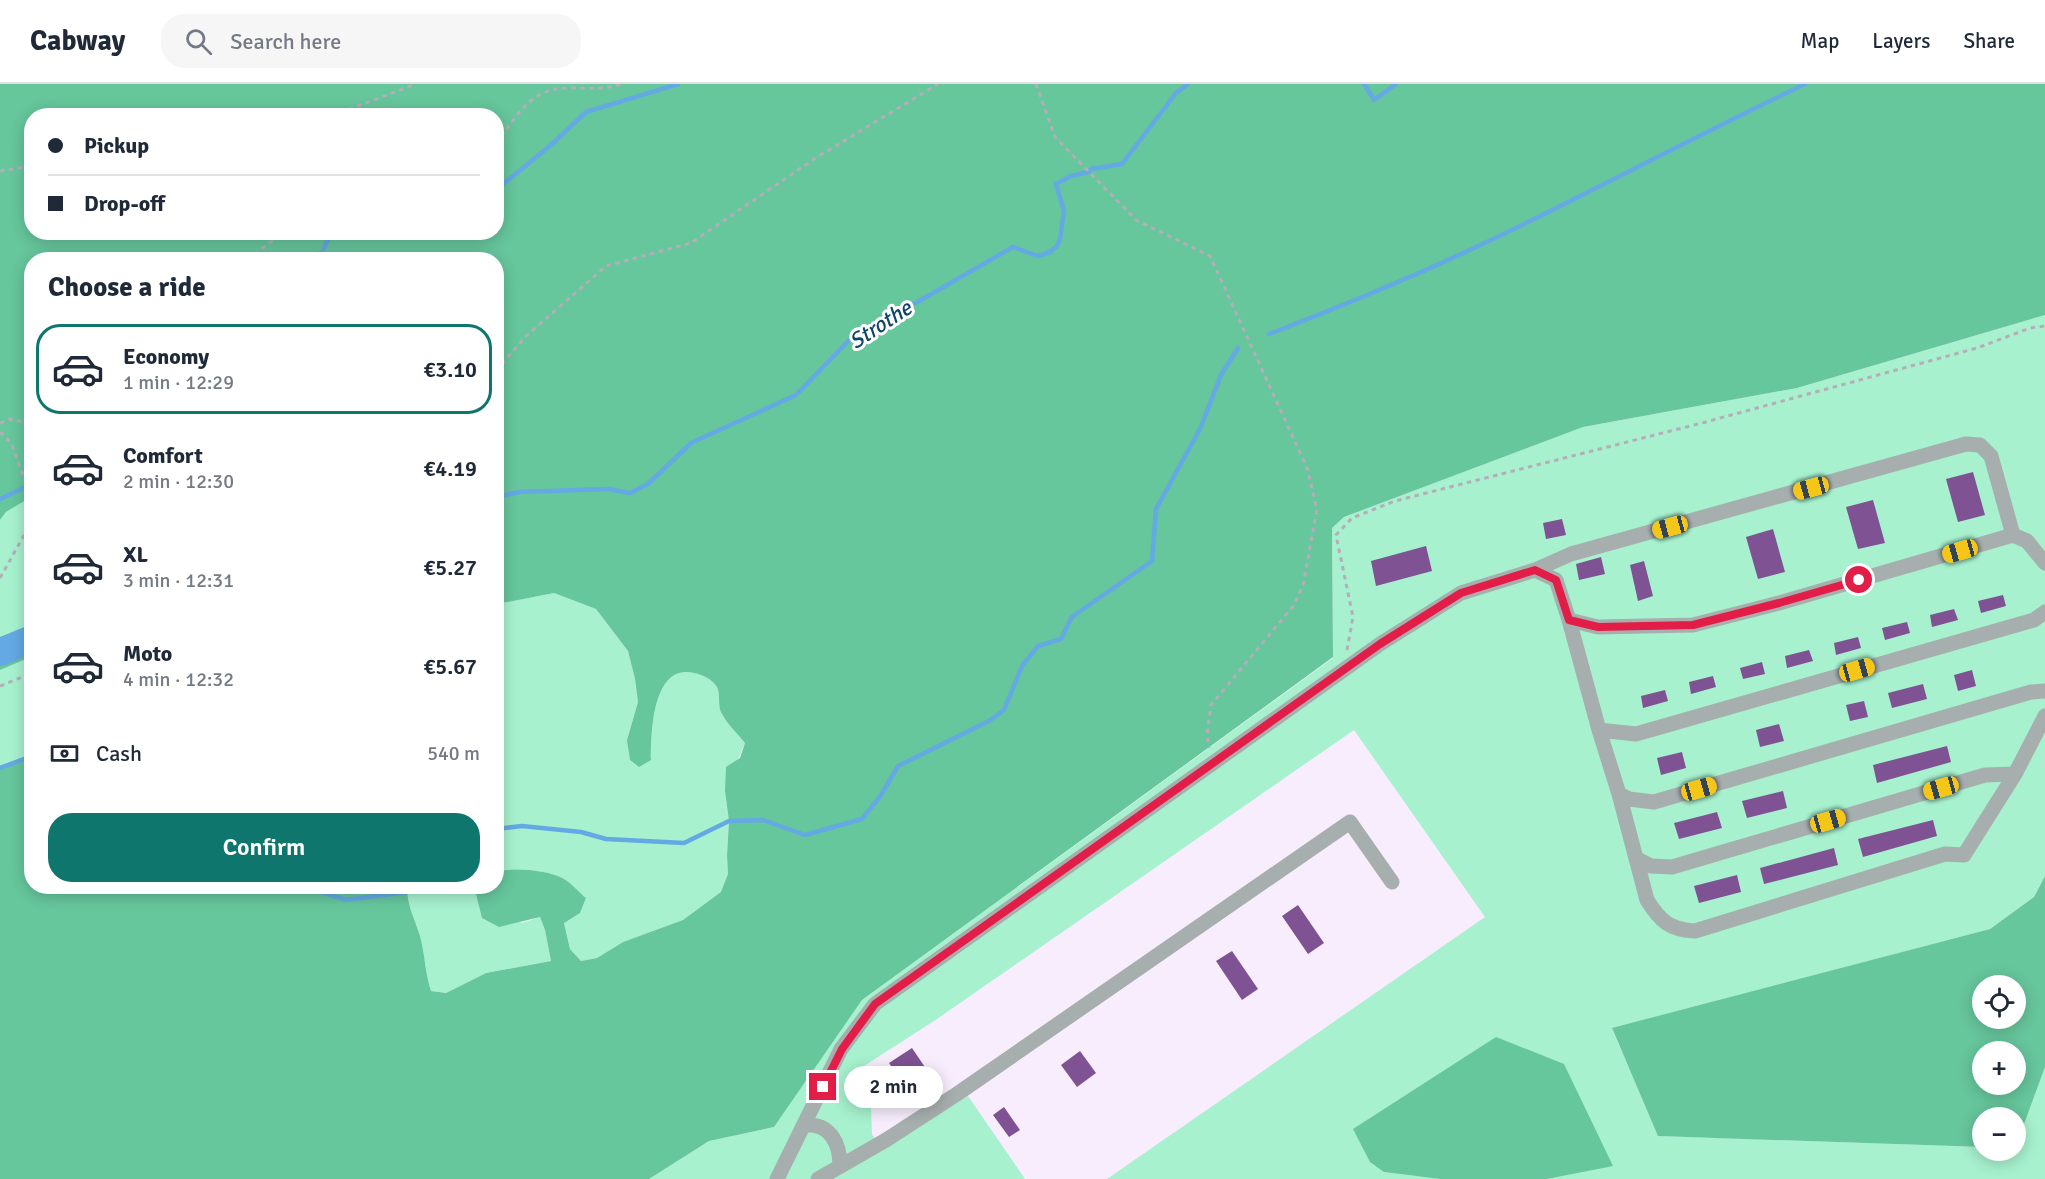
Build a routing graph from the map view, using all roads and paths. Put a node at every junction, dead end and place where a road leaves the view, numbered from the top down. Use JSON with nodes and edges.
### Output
{"nodes":[{"id":1,"x":416,"y":84,"type":"edge"},
{"id":2,"x":621,"y":84,"type":"edge"},
{"id":3,"x":938,"y":84,"type":"edge"},
{"id":4,"x":1036,"y":84,"type":"edge"},
{"id":5,"x":352,"y":108,"type":"edge"},
{"id":6,"x":504,"y":133,"type":"edge"},
{"id":7,"x":24,"y":167,"type":"edge"},
{"id":8,"x":0,"y":171,"type":"edge"},
{"id":9,"x":272,"y":240,"type":"edge"},
{"id":10,"x":258,"y":252,"type":"edge"},
{"id":11,"x":2045,"y":326,"type":"edge"},
{"id":12,"x":504,"y":362,"type":"edge"},
{"id":13,"x":24,"y":422,"type":"edge"},
{"id":14,"x":0,"y":423,"type":"edge"},
{"id":15,"x":0,"y":432,"type":"edge"},
{"id":16,"x":24,"y":478,"type":"edge"},
{"id":17,"x":24,"y":535,"type":"edge"},
{"id":18,"x":2013,"y":535,"type":"junction"},
{"id":19,"x":2045,"y":563,"type":"edge"},
{"id":20,"x":1535,"y":570,"type":"junction"},
{"id":21,"x":0,"y":578,"type":"edge"},
{"id":22,"x":2045,"y":612,"type":"edge"},
{"id":23,"x":1569,"y":620,"type":"junction"},
{"id":24,"x":1344,"y":669,"type":"junction"},
{"id":25,"x":24,"y":676,"type":"edge"},
{"id":26,"x":0,"y":686,"type":"edge"},
{"id":27,"x":2045,"y":692,"type":"edge"},
{"id":28,"x":2045,"y":717,"type":"edge"},
{"id":29,"x":1599,"y":730,"type":"junction"},
{"id":30,"x":1210,"y":764,"type":"junction"},
{"id":31,"x":2015,"y":774,"type":"junction"},
{"id":32,"x":1619,"y":794,"type":"junction"},
{"id":33,"x":1637,"y":859,"type":"junction"},
{"id":34,"x":1392,"y":882,"type":"dead end"},
{"id":35,"x":804,"y":1125,"type":"junction"},
{"id":36,"x":840,"y":1166,"type":"junction"},
{"id":37,"x":777,"y":1179,"type":"edge"},
{"id":38,"x":818,"y":1179,"type":"edge"}],
"edges":[{"from":1,"to":5,"type":"path"},
{"from":2,"to":6,"type":"path"},
{"from":3,"to":12,"type":"path"},
{"from":4,"to":30,"type":"path"},
{"from":7,"to":8,"type":"path"},
{"from":9,"to":10,"type":"path"},
{"from":11,"to":24,"type":"path"},
{"from":13,"to":14,"type":"path"},
{"from":15,"to":16,"type":"path"},
{"from":17,"to":21,"type":"path"},
{"from":18,"to":19,"type":"lane"},
{"from":18,"to":20,"type":"lane"},
{"from":18,"to":23,"type":"lane"},
{"from":20,"to":23,"type":"lane"},
{"from":20,"to":24,"type":"lane"},
{"from":22,"to":29,"type":"lane"},
{"from":23,"to":29,"type":"lane"},
{"from":24,"to":30,"type":"lane"},
{"from":25,"to":26,"type":"path"},
{"from":27,"to":32,"type":"lane"},
{"from":28,"to":31,"type":"lane"},
{"from":29,"to":32,"type":"lane"},
{"from":30,"to":35,"type":"lane"},
{"from":31,"to":33,"type":"lane"},
{"from":31,"to":33,"type":"lane"},
{"from":32,"to":33,"type":"lane"},
{"from":34,"to":36,"type":"lane"},
{"from":35,"to":36,"type":"lane"},
{"from":35,"to":37,"type":"lane"},
{"from":36,"to":38,"type":"lane"}]}
